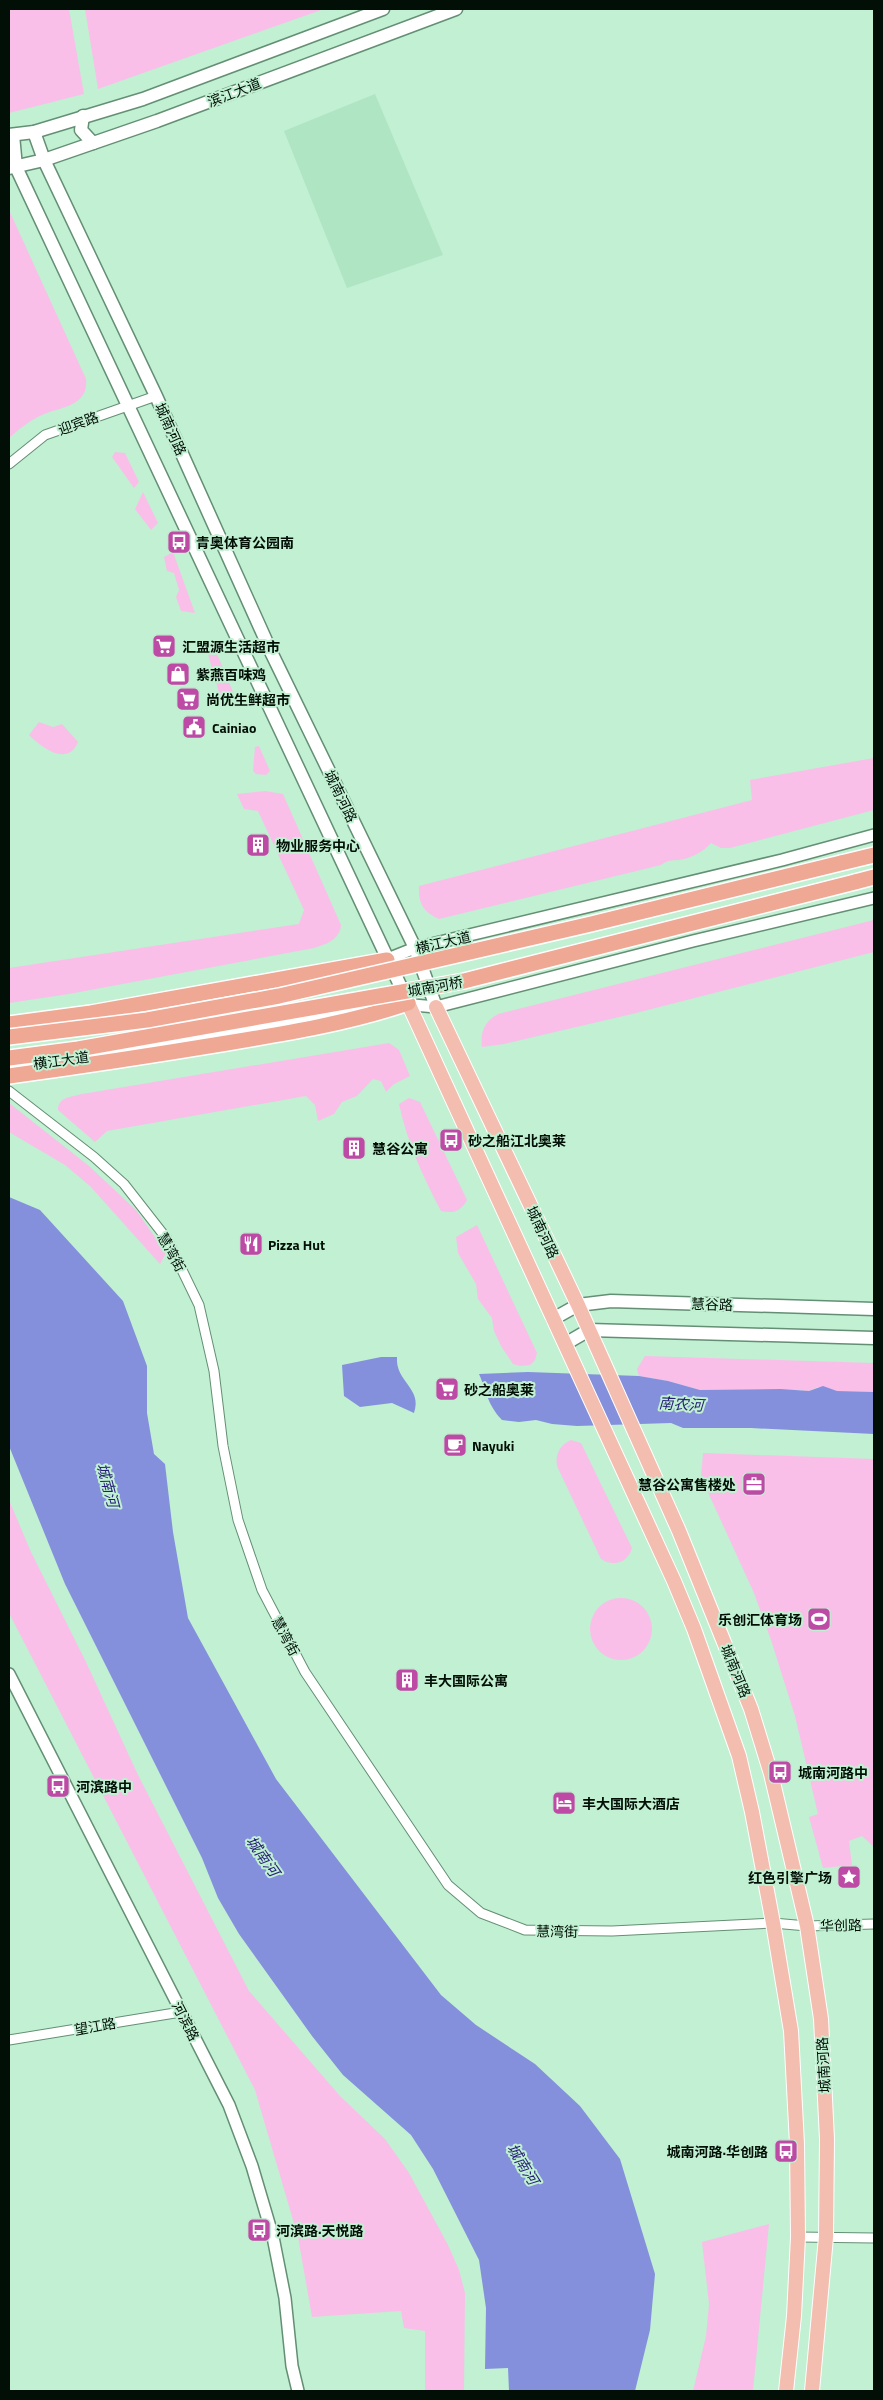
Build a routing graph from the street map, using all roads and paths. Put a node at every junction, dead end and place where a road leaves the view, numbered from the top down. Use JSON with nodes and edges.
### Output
{"nodes":[{"id":1,"x":383,"y":9,"type":"edge"},
{"id":2,"x":456,"y":9,"type":"edge"},
{"id":3,"x":84,"y":116,"type":"junction"},
{"id":4,"x":34,"y":132,"type":"junction"},
{"id":5,"x":11,"y":135,"type":"edge"},
{"id":6,"x":93,"y":143,"type":"junction"},
{"id":7,"x":44,"y":160,"type":"junction"},
{"id":8,"x":12,"y":167,"type":"edge"},
{"id":9,"x":156,"y":396,"type":"junction"},
{"id":10,"x":128,"y":405,"type":"junction"},
{"id":11,"x":9,"y":464,"type":"edge"},
{"id":12,"x":874,"y":835,"type":"edge"},
{"id":13,"x":874,"y":855,"type":"edge"},
{"id":14,"x":874,"y":877,"type":"edge"},
{"id":15,"x":874,"y":898,"type":"edge"},
{"id":16,"x":415,"y":948,"type":"junction"},
{"id":17,"x":387,"y":960,"type":"junction"},
{"id":18,"x":408,"y":1003,"type":"junction"},
{"id":19,"x":436,"y":1007,"type":"junction"},
{"id":20,"x":9,"y":1024,"type":"edge"},
{"id":21,"x":9,"y":1031,"type":"edge"},
{"id":22,"x":9,"y":1037,"type":"edge"},
{"id":23,"x":9,"y":1058,"type":"edge"},
{"id":24,"x":9,"y":1067,"type":"edge"},
{"id":25,"x":9,"y":1076,"type":"edge"},
{"id":26,"x":9,"y":1091,"type":"edge"},
{"id":27,"x":578,"y":1305,"type":"junction"},
{"id":28,"x":874,"y":1309,"type":"edge"},
{"id":29,"x":553,"y":1318,"type":"junction"},
{"id":30,"x":589,"y":1330,"type":"junction"},
{"id":31,"x":874,"y":1338,"type":"edge"},
{"id":32,"x":565,"y":1344,"type":"junction"},
{"id":33,"x":9,"y":1674,"type":"edge"},
{"id":34,"x":773,"y":1924,"type":"junction"},
{"id":35,"x":874,"y":1924,"type":"edge"},
{"id":36,"x":807,"y":1926,"type":"junction"},
{"id":37,"x":181,"y":2012,"type":"junction"},
{"id":38,"x":9,"y":2040,"type":"edge"},
{"id":39,"x":798,"y":2237,"type":"junction"},
{"id":40,"x":826,"y":2237,"type":"junction"},
{"id":41,"x":874,"y":2238,"type":"edge"},
{"id":42,"x":298,"y":2391,"type":"edge"},
{"id":43,"x":786,"y":2391,"type":"edge"},
{"id":44,"x":812,"y":2391,"type":"edge"}],
"edges":[{"from":1,"to":3,"type":"main road","name":"滨江大道"},
{"from":2,"to":6,"type":"main road","name":"滨江大道"},
{"from":3,"to":4,"type":"main road","name":"滨江大道"},
{"from":3,"to":6,"type":"main road"},
{"from":4,"to":5,"type":"main road","name":"滨江大道"},
{"from":4,"to":7,"type":"main road","name":"城南河路"},
{"from":5,"to":8,"type":"main road","name":"城南河路"},
{"from":6,"to":7,"type":"main road","name":"滨江大道"},
{"from":7,"to":8,"type":"main road","name":"滨江大道"},
{"from":7,"to":9,"type":"main road","name":"城南河路"},
{"from":8,"to":10,"type":"main road","name":"城南河路"},
{"from":9,"to":10,"type":"street","name":"迎宾路"},
{"from":9,"to":16,"type":"main road","name":"城南河路"},
{"from":10,"to":11,"type":"street","name":"迎宾路"},
{"from":10,"to":17,"type":"main road","name":"城南河路"},
{"from":12,"to":16,"type":"street","name":"横江大道"},
{"from":13,"to":22,"type":"highway","name":"城南河桥","bridge":true},
{"from":14,"to":23,"type":"highway","name":"城南河桥","bridge":true},
{"from":15,"to":19,"type":"street","name":"横江大道"},
{"from":16,"to":17,"type":"street","name":"横江大道"},
{"from":16,"to":19,"type":"main road","name":"城南河路"},
{"from":17,"to":18,"type":"main road","name":"城南河路"},
{"from":17,"to":20,"type":"highway"},
{"from":17,"to":21,"type":"street","name":"横江大道"},
{"from":18,"to":19,"type":"street","name":"横江大道"},
{"from":18,"to":24,"type":"street","name":"横江大道"},
{"from":18,"to":25,"type":"highway"},
{"from":18,"to":29,"type":"main road","name":"城南河路"},
{"from":19,"to":27,"type":"main road","name":"城南河路"},
{"from":26,"to":34,"type":"street","name":"慧湾街"},
{"from":27,"to":28,"type":"main road","name":"慧谷路"},
{"from":27,"to":29,"type":"main road","name":"慧谷路"},
{"from":27,"to":30,"type":"main road","name":"城南河路"},
{"from":29,"to":32,"type":"main road","name":"城南河路"},
{"from":30,"to":31,"type":"main road"},
{"from":30,"to":32,"type":"main road"},
{"from":30,"to":36,"type":"main road","name":"城南河路"},
{"from":32,"to":34,"type":"main road","name":"城南河路"},
{"from":33,"to":37,"type":"street","name":"河滨路"},
{"from":34,"to":36,"type":"street","name":"慧湾街"},
{"from":34,"to":39,"type":"main road","name":"城南河路"},
{"from":35,"to":36,"type":"street","name":"华创路"},
{"from":36,"to":40,"type":"main road","name":"城南河路"},
{"from":37,"to":38,"type":"street","name":"望江路"},
{"from":37,"to":42,"type":"street","name":"河滨路"},
{"from":39,"to":40,"type":"street"},
{"from":39,"to":43,"type":"main road","name":"城南河路"},
{"from":40,"to":41,"type":"street"},
{"from":40,"to":44,"type":"main road","name":"城南河路"}]}
